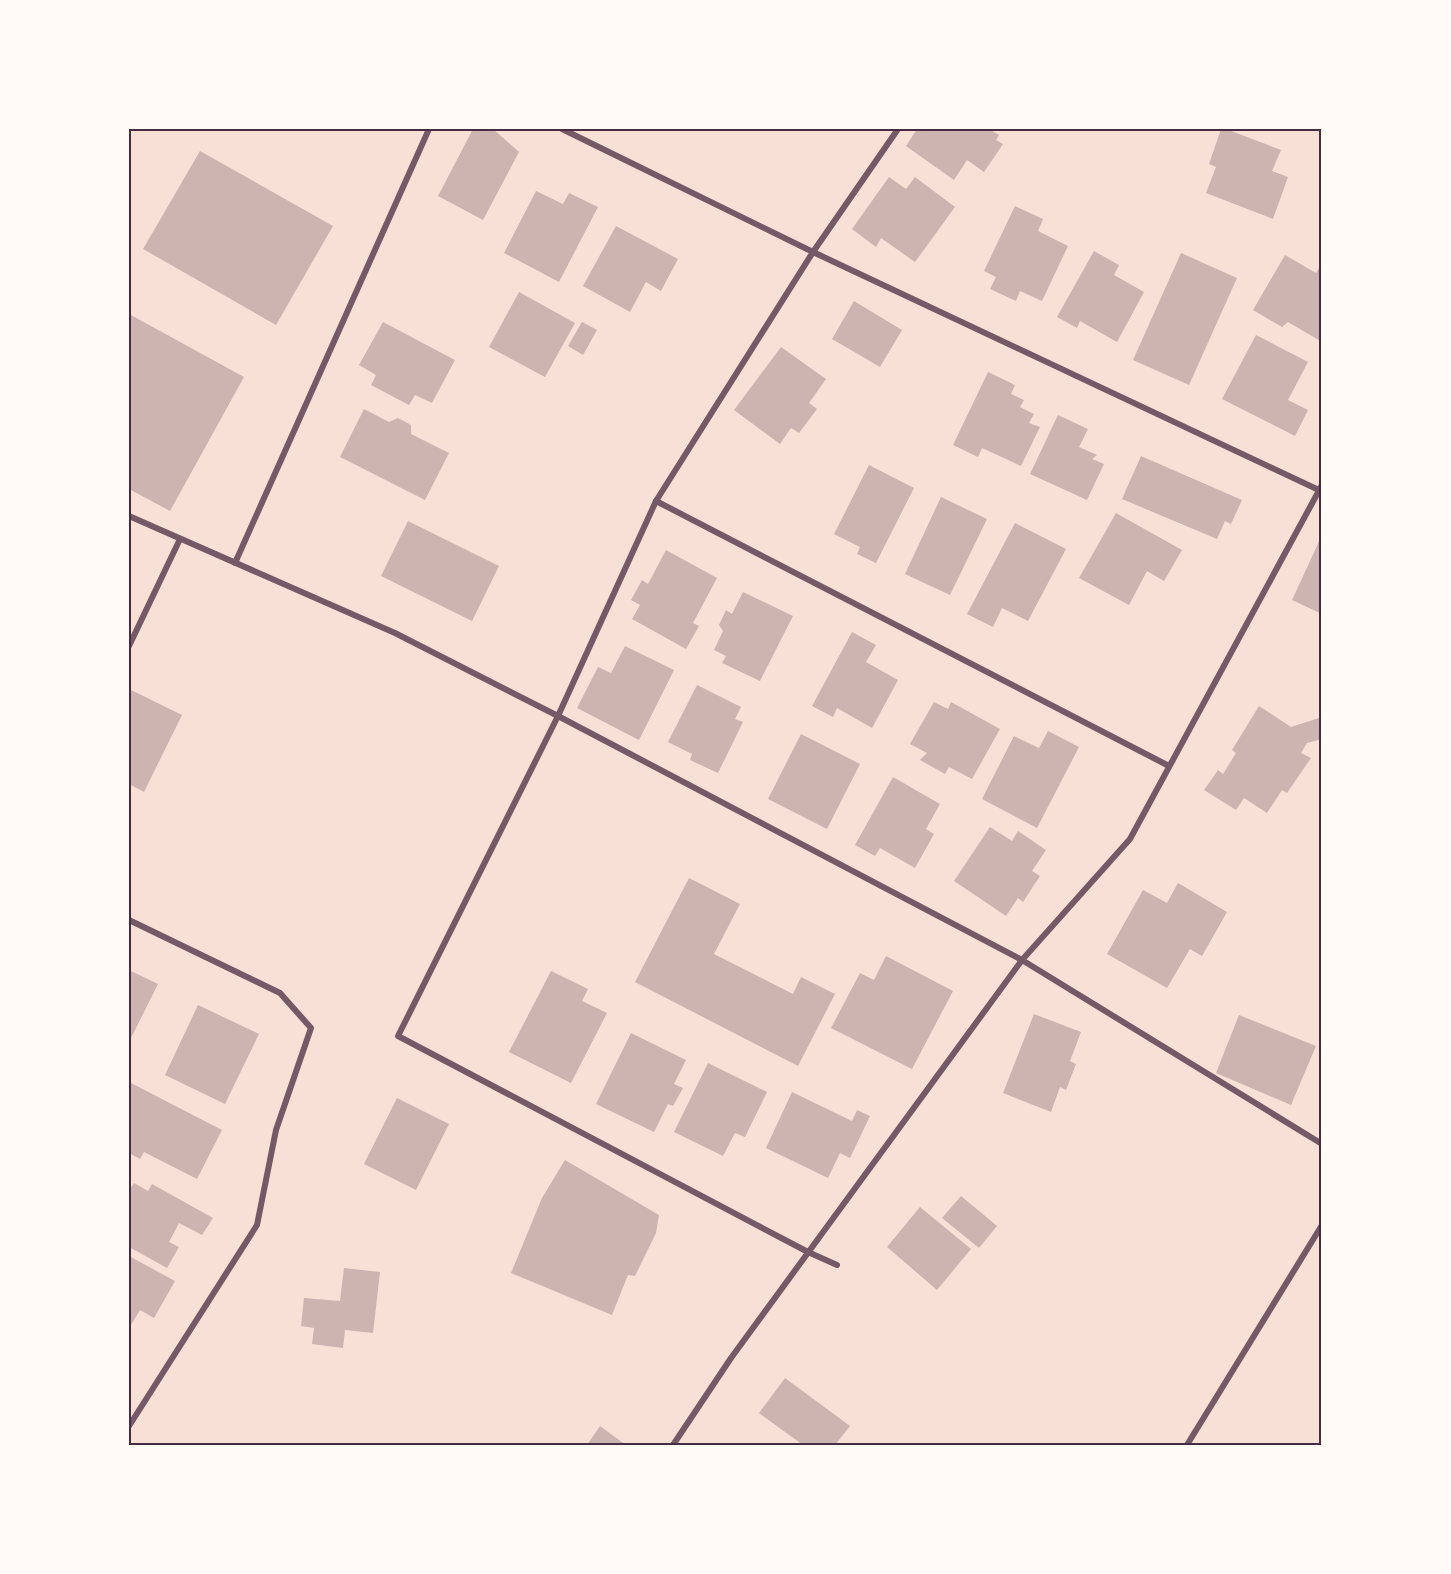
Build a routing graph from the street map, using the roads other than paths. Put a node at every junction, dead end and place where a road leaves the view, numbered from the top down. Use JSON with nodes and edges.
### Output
{"nodes":[{"id":1,"x":429,"y":129,"type":"edge"},
{"id":2,"x":562,"y":129,"type":"edge"},
{"id":3,"x":898,"y":129,"type":"edge"},
{"id":4,"x":813,"y":252,"type":"junction"},
{"id":5,"x":1321,"y":489,"type":"edge"},
{"id":6,"x":656,"y":501,"type":"junction"},
{"id":7,"x":129,"y":516,"type":"edge"},
{"id":8,"x":180,"y":539,"type":"junction"},
{"id":9,"x":235,"y":563,"type":"junction"},
{"id":10,"x":129,"y":646,"type":"edge"},
{"id":11,"x":558,"y":716,"type":"junction"},
{"id":12,"x":1169,"y":766,"type":"junction"},
{"id":13,"x":129,"y":920,"type":"edge"},
{"id":14,"x":1022,"y":960,"type":"junction"},
{"id":15,"x":1322,"y":1144,"type":"edge"},
{"id":16,"x":1322,"y":1225,"type":"edge"},
{"id":17,"x":808,"y":1252,"type":"junction"},
{"id":18,"x":837,"y":1265,"type":"dead end"},
{"id":19,"x":129,"y":1426,"type":"edge"},
{"id":20,"x":673,"y":1445,"type":"edge"},
{"id":21,"x":1187,"y":1445,"type":"edge"}],
"edges":[{"from":1,"to":9,"type":"street"},
{"from":2,"to":4,"type":"street"},
{"from":3,"to":4,"type":"street"},
{"from":4,"to":5,"type":"street"},
{"from":4,"to":6,"type":"street"},
{"from":5,"to":12,"type":"street"},
{"from":6,"to":11,"type":"street"},
{"from":6,"to":12,"type":"street"},
{"from":7,"to":8,"type":"street"},
{"from":8,"to":9,"type":"street"},
{"from":8,"to":10,"type":"street"},
{"from":9,"to":11,"type":"street"},
{"from":11,"to":14,"type":"street"},
{"from":11,"to":17,"type":"street"},
{"from":12,"to":14,"type":"street"},
{"from":13,"to":19,"type":"street"},
{"from":14,"to":15,"type":"street"},
{"from":14,"to":17,"type":"street"},
{"from":16,"to":21,"type":"street"},
{"from":17,"to":18,"type":"street"},
{"from":17,"to":20,"type":"street"}]}
